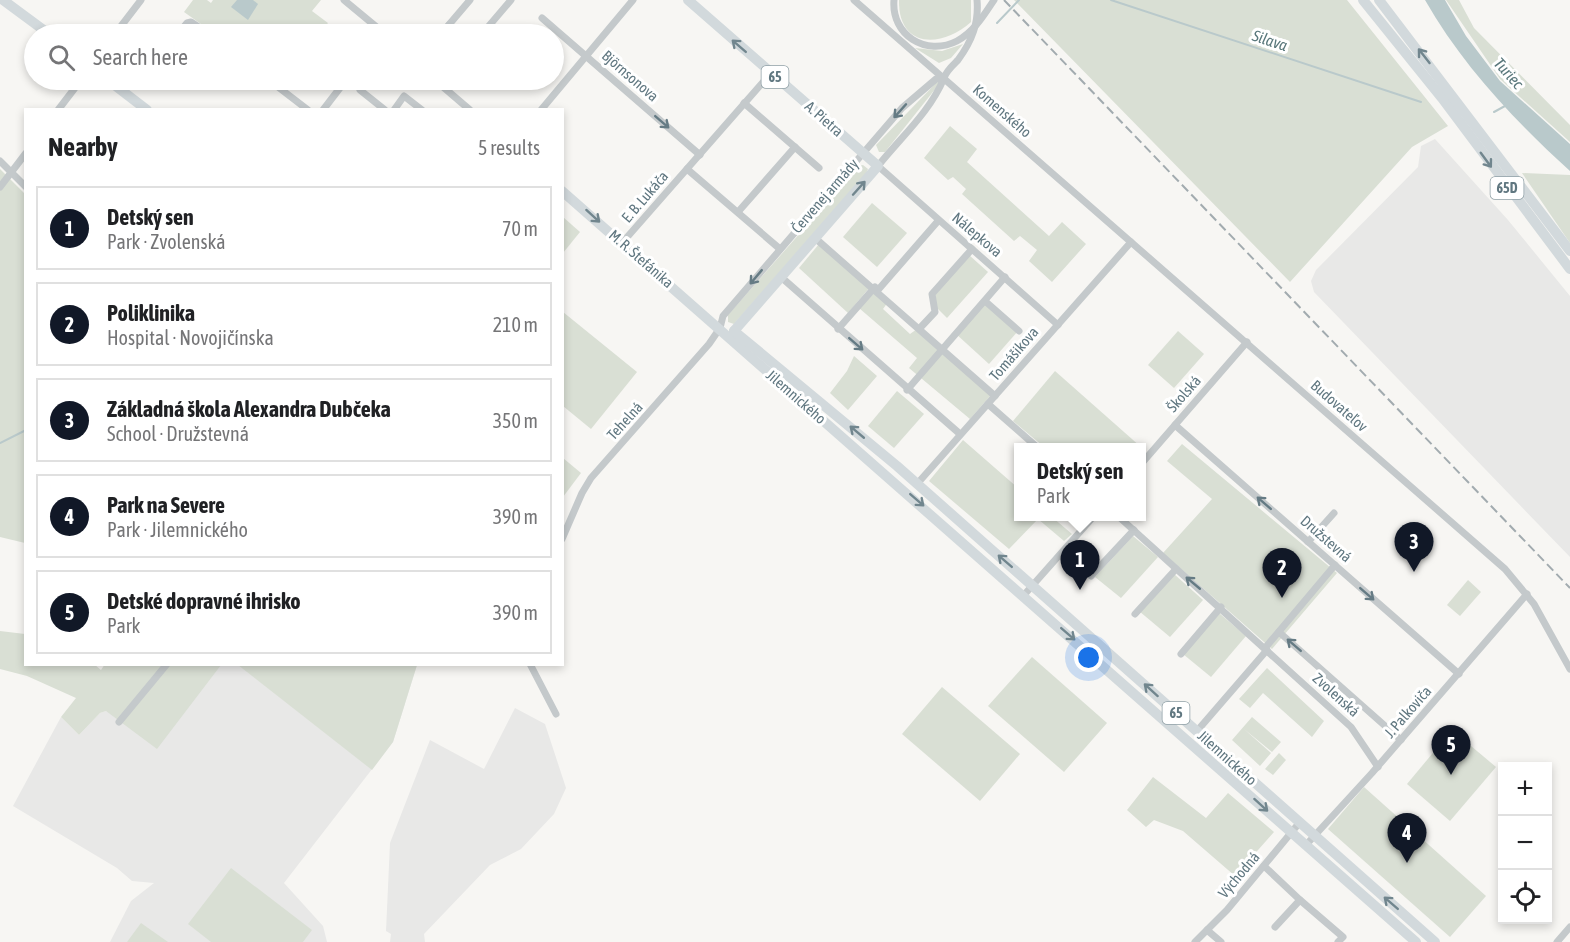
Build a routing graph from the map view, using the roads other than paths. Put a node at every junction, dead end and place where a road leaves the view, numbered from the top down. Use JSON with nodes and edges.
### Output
{"nodes":[{"id":1,"x":3,"y":0,"type":"edge"},
{"id":2,"x":141,"y":0,"type":"edge"},
{"id":3,"x":344,"y":0,"type":"edge"},
{"id":4,"x":470,"y":0,"type":"edge"},
{"id":5,"x":510,"y":0,"type":"edge"},
{"id":6,"x":633,"y":0,"type":"edge"},
{"id":7,"x":688,"y":0,"type":"edge"},
{"id":8,"x":854,"y":0,"type":"edge"},
{"id":9,"x":894,"y":0,"type":"edge"},
{"id":10,"x":977,"y":0,"type":"edge"},
{"id":11,"x":994,"y":0,"type":"edge"},
{"id":12,"x":1363,"y":0,"type":"edge"},
{"id":13,"x":1379,"y":0,"type":"edge"},
{"id":14,"x":542,"y":18,"type":"dead end"},
{"id":15,"x":35,"y":24,"type":"edge"},
{"id":16,"x":123,"y":24,"type":"edge"},
{"id":17,"x":371,"y":24,"type":"edge"},
{"id":18,"x":451,"y":24,"type":"edge"},
{"id":19,"x":490,"y":24,"type":"edge"},
{"id":20,"x":549,"y":24,"type":"edge"},
{"id":21,"x":564,"y":37,"type":"edge"},
{"id":22,"x":586,"y":56,"type":"junction"},
{"id":23,"x":771,"y":73,"type":"junction"},
{"id":24,"x":944,"y":78,"type":"junction"},
{"id":25,"x":564,"y":82,"type":"edge"},
{"id":26,"x":73,"y":90,"type":"edge"},
{"id":27,"x":121,"y":90,"type":"edge"},
{"id":28,"x":282,"y":90,"type":"edge"},
{"id":29,"x":338,"y":90,"type":"edge"},
{"id":30,"x":360,"y":90,"type":"dead end"},
{"id":31,"x":449,"y":90,"type":"edge"},
{"id":32,"x":558,"y":90,"type":"edge"},
{"id":33,"x":744,"y":103,"type":"junction"},
{"id":34,"x":60,"y":108,"type":"edge"},
{"id":35,"x":144,"y":108,"type":"edge"},
{"id":36,"x":305,"y":108,"type":"edge"},
{"id":37,"x":325,"y":108,"type":"edge"},
{"id":38,"x":382,"y":108,"type":"edge"},
{"id":39,"x":395,"y":108,"type":"edge"},
{"id":40,"x":419,"y":108,"type":"edge"},
{"id":41,"x":468,"y":108,"type":"edge"},
{"id":42,"x":543,"y":108,"type":"edge"},
{"id":43,"x":795,"y":147,"type":"junction"},
{"id":44,"x":863,"y":153,"type":"junction"},
{"id":45,"x":700,"y":155,"type":"junction"},
{"id":46,"x":24,"y":156,"type":"edge"},
{"id":47,"x":0,"y":161,"type":"edge"},
{"id":48,"x":878,"y":166,"type":"junction"},
{"id":49,"x":819,"y":168,"type":"dead end"},
{"id":50,"x":687,"y":169,"type":"junction"},
{"id":51,"x":11,"y":173,"type":"junction"},
{"id":52,"x":24,"y":185,"type":"edge"},
{"id":53,"x":0,"y":187,"type":"edge"},
{"id":54,"x":564,"y":193,"type":"edge"},
{"id":55,"x":738,"y":212,"type":"junction"},
{"id":56,"x":939,"y":221,"type":"junction"},
{"id":57,"x":815,"y":238,"type":"junction"},
{"id":58,"x":1131,"y":242,"type":"junction"},
{"id":59,"x":622,"y":243,"type":"junction"},
{"id":60,"x":780,"y":249,"type":"junction"},
{"id":61,"x":972,"y":249,"type":"junction"},
{"id":62,"x":1570,"y":251,"type":"edge"},
{"id":63,"x":1570,"y":269,"type":"edge"},
{"id":64,"x":781,"y":277,"type":"junction"},
{"id":65,"x":1005,"y":278,"type":"junction"},
{"id":66,"x":876,"y":289,"type":"junction"},
{"id":67,"x":985,"y":301,"type":"junction"},
{"id":68,"x":1058,"y":325,"type":"junction"},
{"id":69,"x":720,"y":328,"type":"junction"},
{"id":70,"x":920,"y":328,"type":"junction"},
{"id":71,"x":838,"y":329,"type":"junction"},
{"id":72,"x":735,"y":331,"type":"junction"},
{"id":73,"x":1019,"y":331,"type":"dead end"},
{"id":74,"x":1247,"y":342,"type":"junction"},
{"id":75,"x":944,"y":349,"type":"junction"},
{"id":76,"x":908,"y":390,"type":"junction"},
{"id":77,"x":995,"y":396,"type":"junction"},
{"id":78,"x":988,"y":404,"type":"junction"},
{"id":79,"x":1175,"y":425,"type":"junction"},
{"id":80,"x":960,"y":434,"type":"junction"},
{"id":81,"x":1033,"y":443,"type":"edge"},
{"id":82,"x":884,"y":454,"type":"junction"},
{"id":83,"x":1146,"y":458,"type":"edge"},
{"id":84,"x":875,"y":464,"type":"junction"},
{"id":85,"x":917,"y":484,"type":"junction"},
{"id":86,"x":1334,"y":513,"type":"dead end"},
{"id":87,"x":1090,"y":521,"type":"edge"},
{"id":88,"x":1124,"y":521,"type":"edge"},
{"id":89,"x":1134,"y":530,"type":"junction"},
{"id":90,"x":564,"y":534,"type":"edge"},
{"id":91,"x":1308,"y":542,"type":"junction"},
{"id":92,"x":1335,"y":565,"type":"junction"},
{"id":93,"x":1176,"y":569,"type":"junction"},
{"id":94,"x":1091,"y":576,"type":"dead end"},
{"id":95,"x":1033,"y":586,"type":"junction"},
{"id":96,"x":1527,"y":594,"type":"junction"},
{"id":97,"x":1024,"y":595,"type":"junction"},
{"id":98,"x":1221,"y":607,"type":"junction"},
{"id":99,"x":1135,"y":614,"type":"dead end"},
{"id":100,"x":1279,"y":632,"type":"junction"},
{"id":101,"x":1266,"y":649,"type":"junction"},
{"id":102,"x":1181,"y":654,"type":"dead end"},
{"id":103,"x":165,"y":666,"type":"edge"},
{"id":104,"x":531,"y":666,"type":"edge"},
{"id":105,"x":1570,"y":669,"type":"edge"},
{"id":106,"x":1459,"y":674,"type":"junction"},
{"id":107,"x":556,"y":714,"type":"dead end"},
{"id":108,"x":119,"y":722,"type":"dead end"},
{"id":109,"x":1197,"y":731,"type":"junction"},
{"id":110,"x":1401,"y":740,"type":"junction"},
{"id":111,"x":1378,"y":767,"type":"junction"},
{"id":112,"x":1300,"y":822,"type":"junction"},
{"id":113,"x":1292,"y":832,"type":"junction"},
{"id":114,"x":1315,"y":835,"type":"junction"},
{"id":115,"x":1306,"y":845,"type":"junction"},
{"id":116,"x":1264,"y":866,"type":"junction"},
{"id":117,"x":1300,"y":900,"type":"junction"},
{"id":118,"x":1275,"y":927,"type":"dead end"},
{"id":119,"x":1570,"y":927,"type":"edge"},
{"id":120,"x":1207,"y":930,"type":"junction"},
{"id":121,"x":1343,"y":940,"type":"edge"},
{"id":122,"x":1196,"y":942,"type":"edge"},
{"id":123,"x":1221,"y":942,"type":"edge"},
{"id":124,"x":1416,"y":942,"type":"edge"},
{"id":125,"x":1435,"y":942,"type":"edge"},
{"id":126,"x":1557,"y":942,"type":"edge"}],
"edges":[{"from":1,"to":15,"type":"main road"},
{"from":2,"to":16,"type":"street"},
{"from":3,"to":17,"type":"street"},
{"from":4,"to":18,"type":"street"},
{"from":5,"to":19,"type":"street"},
{"from":6,"to":22,"type":"street"},
{"from":23,"to":7,"type":"main road","name":"A. Pietra","number":"65","one_way":true},
{"from":8,"to":24,"type":"street","name":"Komenského"},
{"from":9,"to":11,"type":"street"},
{"from":10,"to":24,"type":"street","name":"Červenej armády"},
{"from":12,"to":63,"type":"main road","number":"65D","one_way":true},
{"from":62,"to":13,"type":"main road","number":"65D","one_way":true},
{"from":14,"to":20,"type":"street","name":"Björnsonova"},
{"from":21,"to":22,"type":"street","name":"Björnsonova"},
{"from":22,"to":25,"type":"street"},
{"from":22,"to":45,"type":"street","name":"Björnsonova","one_way":true},
{"from":23,"to":33,"type":"street","name":"E. B. Lukáča"},
{"from":23,"to":44,"type":"main road","name":"A. Pietra","number":"65"},
{"from":24,"to":44,"type":"street","name":"Červenej armády","one_way":true},
{"from":24,"to":48,"type":"street","name":"Červenej armády"},
{"from":24,"to":58,"type":"street","name":"Komenského"},
{"from":26,"to":34,"type":"street"},
{"from":27,"to":35,"type":"main road"},
{"from":28,"to":36,"type":"street"},
{"from":29,"to":37,"type":"street"},
{"from":30,"to":38,"type":"street"},
{"from":31,"to":41,"type":"street"},
{"from":32,"to":42,"type":"street"},
{"from":33,"to":43,"type":"street"},
{"from":33,"to":45,"type":"street","name":"E. B. Lukáča"},
{"from":39,"to":40,"type":"street"},
{"from":43,"to":49,"type":"street"},
{"from":43,"to":55,"type":"street"},
{"from":44,"to":48,"type":"main road","name":"A. Pietra","number":"65"},
{"from":44,"to":60,"type":"street","name":"Červenej armády"},
{"from":45,"to":50,"type":"street","name":"E. B. Lukáča"},
{"from":46,"to":51,"type":"street"},
{"from":47,"to":51,"type":"street"},
{"from":48,"to":56,"type":"street","name":"Nálepkova"},
{"from":57,"to":48,"type":"main road","name":"Červenej armády","one_way":true},
{"from":50,"to":55,"type":"street","name":"E. B. Lukáča"},
{"from":50,"to":59,"type":"street","name":"E. B. Lukáča"},
{"from":51,"to":52,"type":"street"},
{"from":51,"to":53,"type":"street"},
{"from":54,"to":59,"type":"main road","name":"M. R. Štefánika","number":"65","one_way":true},
{"from":55,"to":60,"type":"street","name":"E. B. Lukáča"},
{"from":56,"to":61,"type":"street","name":"Nálepkova"},
{"from":56,"to":66,"type":"street"},
{"from":57,"to":64,"type":"main road","name":"Červenej armády"},
{"from":57,"to":66,"type":"street"},
{"from":58,"to":68,"type":"street","name":"Tomášikova"},
{"from":58,"to":74,"type":"street","name":"Budovateľov"},
{"from":59,"to":69,"type":"main road","name":"M. R. Štefánika","number":"65"},
{"from":60,"to":69,"type":"street","name":"Červenej armády","one_way":true},
{"from":61,"to":65,"type":"street","name":"Nálepkova"},
{"from":61,"to":70,"type":"street"},
{"from":64,"to":71,"type":"street"},
{"from":64,"to":72,"type":"main road","name":"Červenej armády"},
{"from":65,"to":67,"type":"street"},
{"from":65,"to":68,"type":"street","name":"Nálepkova"},
{"from":66,"to":70,"type":"street"},
{"from":66,"to":71,"type":"street"},
{"from":67,"to":73,"type":"street"},
{"from":67,"to":75,"type":"street"},
{"from":68,"to":77,"type":"street","name":"Tomášikova"},
{"from":69,"to":72,"type":"main road"},
{"from":69,"to":84,"type":"main road","name":"Jilemnického","number":"65"},
{"from":69,"to":90,"type":"street","name":"Tehelná"},
{"from":70,"to":75,"type":"street"},
{"from":71,"to":76,"type":"street","one_way":true},
{"from":82,"to":72,"type":"main road","name":"Jilemnického","number":"65","one_way":true},
{"from":74,"to":79,"type":"street","name":"Školská"},
{"from":74,"to":96,"type":"street","name":"Budovateľov"},
{"from":75,"to":76,"type":"street"},
{"from":75,"to":77,"type":"street"},
{"from":76,"to":80,"type":"street"},
{"from":77,"to":78,"type":"street","name":"Tomášikova"},
{"from":78,"to":80,"type":"street","name":"Tomášikova"},
{"from":78,"to":81,"type":"street"},
{"from":79,"to":83,"type":"street","name":"Školská"},
{"from":91,"to":79,"type":"street","name":"Družstevná","one_way":true},
{"from":80,"to":85,"type":"street","name":"Tomášikova"},
{"from":82,"to":84,"type":"street"},
{"from":82,"to":85,"type":"main road","name":"Jilemnického","number":"65"},
{"from":84,"to":97,"type":"main road","name":"Jilemnického","number":"65","one_way":true},
{"from":95,"to":85,"type":"main road","name":"Jilemnického","number":"65","one_way":true},
{"from":86,"to":91,"type":"street"},
{"from":87,"to":95,"type":"street"},
{"from":88,"to":89,"type":"street","name":"Zvolenská"},
{"from":89,"to":93,"type":"street","name":"Zvolenská"},
{"from":89,"to":94,"type":"street"},
{"from":91,"to":92,"type":"street","name":"Družstevná"},
{"from":92,"to":100,"type":"street"},
{"from":92,"to":106,"type":"street","name":"Družstevná","one_way":true},
{"from":98,"to":93,"type":"street","name":"Zvolenská","one_way":true},
{"from":93,"to":99,"type":"street"},
{"from":95,"to":97,"type":"street"},
{"from":109,"to":95,"type":"main road","name":"Jilemnického","number":"65","one_way":true},
{"from":96,"to":105,"type":"street","name":"Budovateľov"},
{"from":96,"to":106,"type":"street","name":"J. Palkoviča"},
{"from":97,"to":113,"type":"main road","name":"Jilemnického","number":"65","one_way":true},
{"from":98,"to":101,"type":"street","name":"Zvolenská"},
{"from":98,"to":102,"type":"street"},
{"from":100,"to":101,"type":"street"},
{"from":110,"to":100,"type":"street","one_way":true},
{"from":101,"to":109,"type":"street"},
{"from":101,"to":111,"type":"street","name":"Zvolenská"},
{"from":103,"to":108,"type":"street"},
{"from":104,"to":107,"type":"street"},
{"from":106,"to":110,"type":"street","name":"J. Palkoviča"},
{"from":109,"to":112,"type":"main road","name":"Jilemnického","number":"65"},
{"from":110,"to":111,"type":"street","name":"J. Palkoviča"},
{"from":111,"to":114,"type":"street","name":"J. Palkoviča"},
{"from":112,"to":113,"type":"street","name":"Východná"},
{"from":112,"to":114,"type":"main road","name":"Jilemnického","number":"65"},
{"from":113,"to":115,"type":"main road","name":"Jilemnického","number":"65"},
{"from":113,"to":116,"type":"street","name":"Východná"},
{"from":114,"to":115,"type":"street","name":"J. Palkoviča"},
{"from":125,"to":114,"type":"main road","name":"Jilemnického","number":"65","one_way":true},
{"from":115,"to":124,"type":"main road","name":"Jilemnického","number":"65"},
{"from":116,"to":117,"type":"street"},
{"from":116,"to":120,"type":"street","name":"Východná"},
{"from":117,"to":118,"type":"street"},
{"from":117,"to":121,"type":"street"},
{"from":119,"to":126,"type":"street"},
{"from":120,"to":122,"type":"street","name":"Východná"},
{"from":120,"to":123,"type":"street"}]}
